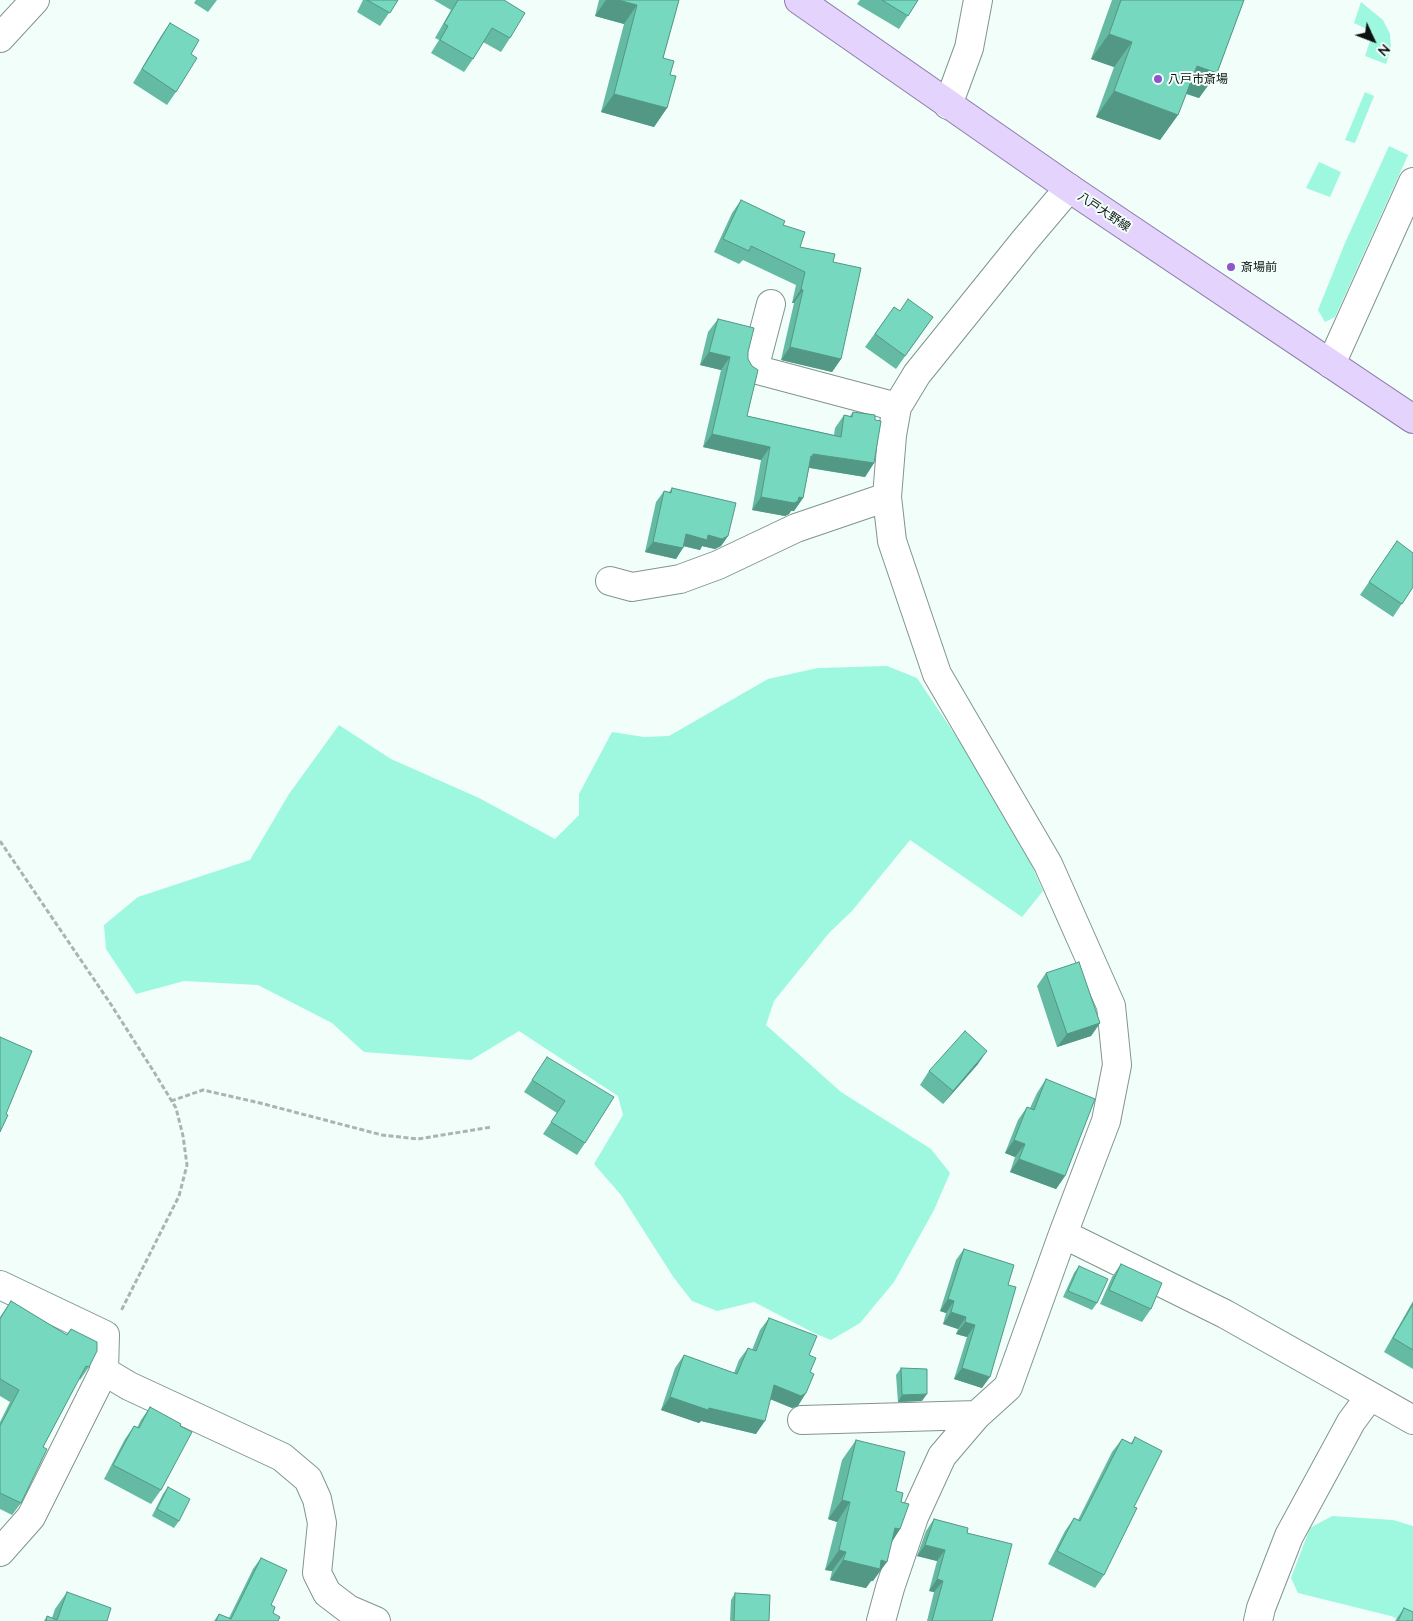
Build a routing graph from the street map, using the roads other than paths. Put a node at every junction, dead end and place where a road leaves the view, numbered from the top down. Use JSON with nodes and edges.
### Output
{"nodes":[{"id":1,"x":35,"y":0,"type":"edge"},
{"id":2,"x":799,"y":0,"type":"edge"},
{"id":3,"x":978,"y":0,"type":"edge"},
{"id":4,"x":0,"y":38,"type":"edge"},
{"id":5,"x":948,"y":105,"type":"junction"},
{"id":6,"x":1413,"y":182,"type":"edge"},
{"id":7,"x":1069,"y":188,"type":"junction"},
{"id":8,"x":770,"y":304,"type":"dead end"},
{"id":9,"x":1331,"y":364,"type":"junction"},
{"id":10,"x":897,"y":406,"type":"junction"},
{"id":11,"x":1413,"y":419,"type":"edge"},
{"id":12,"x":887,"y":497,"type":"junction"},
{"id":13,"x":610,"y":581,"type":"dead end"},
{"id":14,"x":1063,"y":1234,"type":"junction"},
{"id":15,"x":0,"y":1285,"type":"edge"},
{"id":16,"x":104,"y":1371,"type":"junction"},
{"id":17,"x":1370,"y":1396,"type":"junction"},
{"id":18,"x":977,"y":1415,"type":"junction"},
{"id":19,"x":802,"y":1420,"type":"dead end"},
{"id":20,"x":1413,"y":1420,"type":"edge"},
{"id":21,"x":0,"y":1552,"type":"edge"},
{"id":22,"x":376,"y":1621,"type":"edge"},
{"id":23,"x":881,"y":1621,"type":"edge"},
{"id":24,"x":1258,"y":1621,"type":"edge"}],
"edges":[{"from":1,"to":4,"type":"street"},
{"from":2,"to":5,"type":"main road","name":"八戸大野線"},
{"from":3,"to":5,"type":"street"},
{"from":5,"to":7,"type":"main road","name":"八戸大野線"},
{"from":6,"to":9,"type":"street"},
{"from":7,"to":9,"type":"main road","name":"八戸大野線"},
{"from":7,"to":10,"type":"street"},
{"from":8,"to":10,"type":"street"},
{"from":9,"to":11,"type":"main road","name":"八戸大野線"},
{"from":10,"to":12,"type":"street"},
{"from":12,"to":13,"type":"street"},
{"from":12,"to":14,"type":"street"},
{"from":14,"to":17,"type":"street"},
{"from":14,"to":18,"type":"street"},
{"from":15,"to":16,"type":"street"},
{"from":16,"to":21,"type":"street"},
{"from":16,"to":22,"type":"street"},
{"from":17,"to":20,"type":"street"},
{"from":17,"to":24,"type":"street"},
{"from":18,"to":19,"type":"street"},
{"from":18,"to":23,"type":"street"}]}
